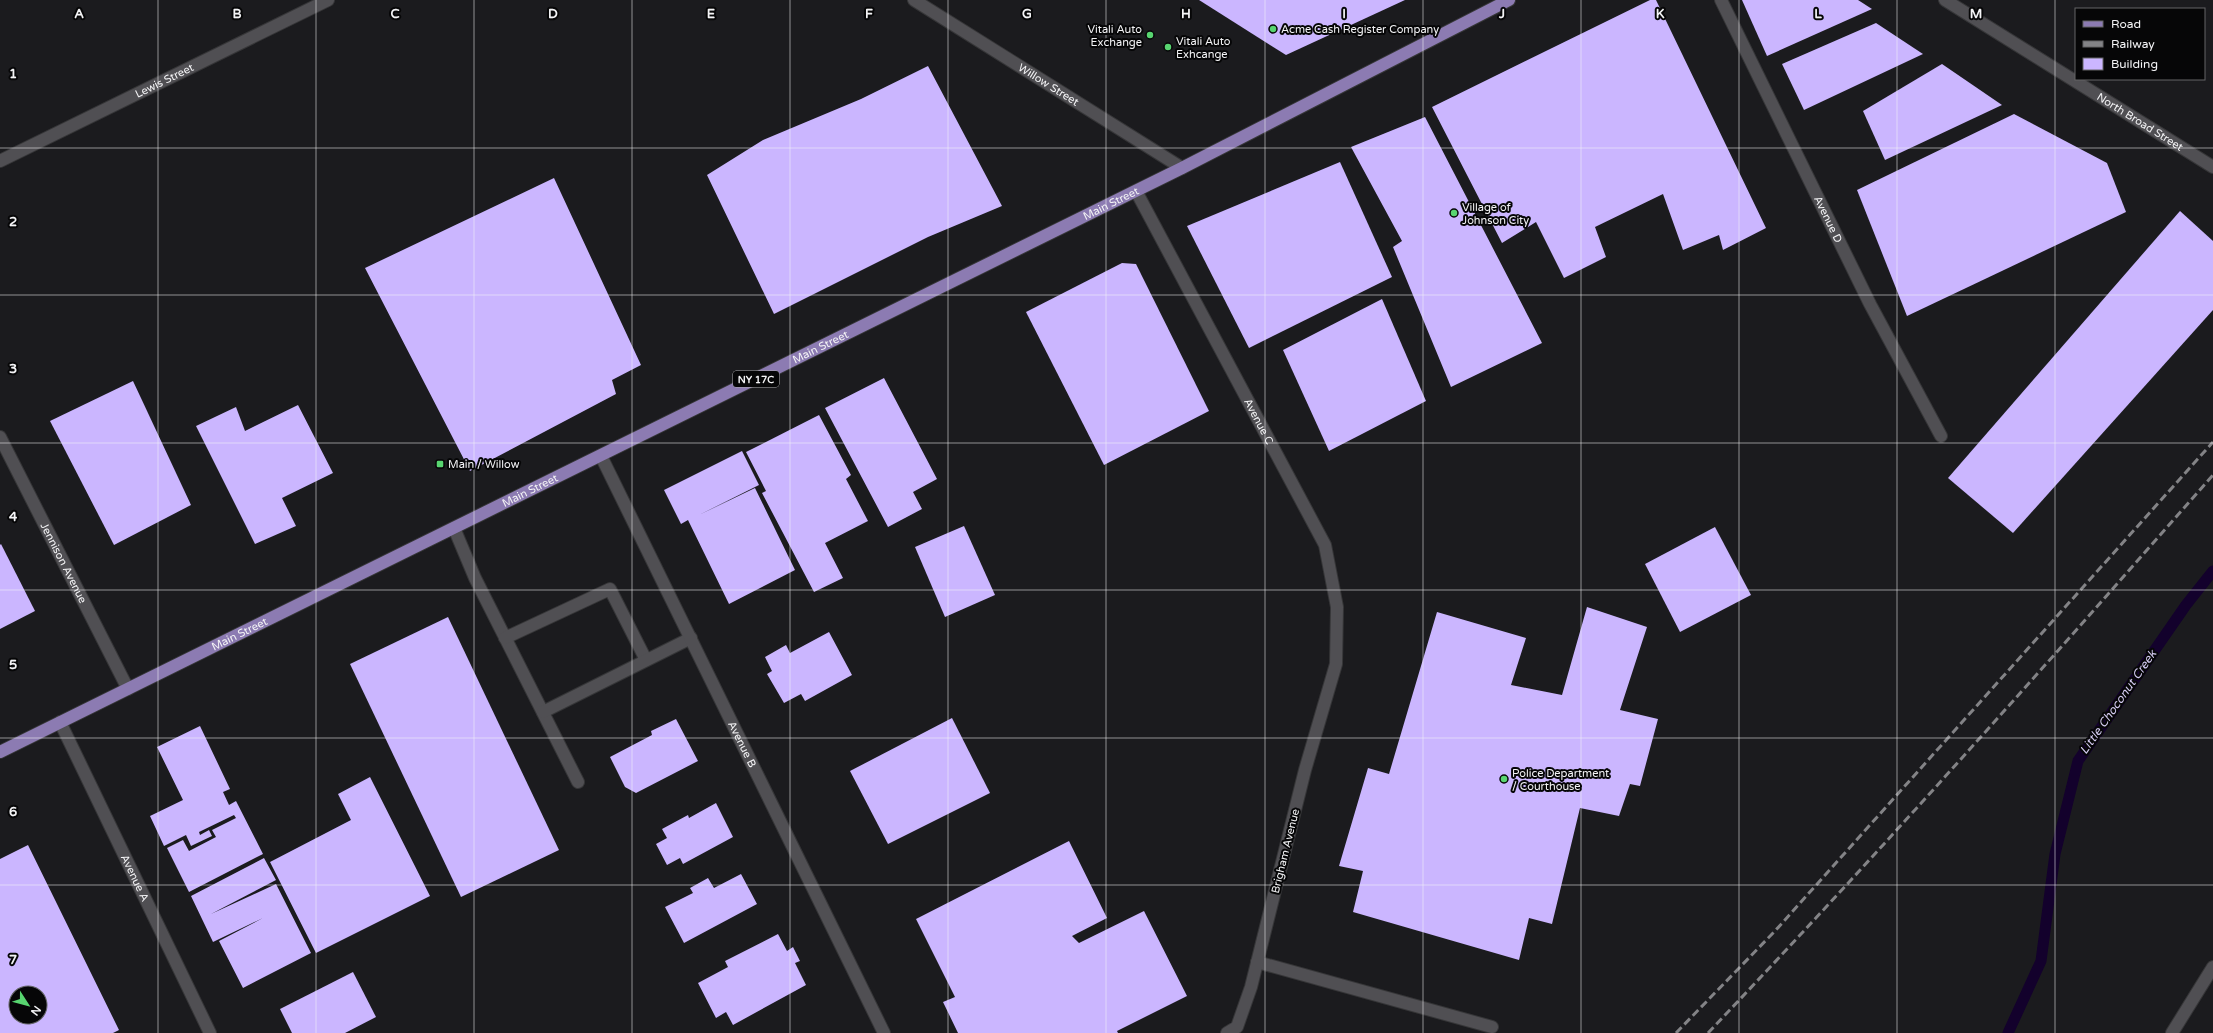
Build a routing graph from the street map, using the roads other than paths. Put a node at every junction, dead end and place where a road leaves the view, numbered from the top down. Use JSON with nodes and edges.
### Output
{"nodes":[{"id":1,"x":328,"y":0,"type":"edge"},
{"id":2,"x":914,"y":0,"type":"edge"},
{"id":3,"x":1509,"y":0,"type":"edge"},
{"id":4,"x":1721,"y":0,"type":"edge"},
{"id":5,"x":1945,"y":0,"type":"edge"},
{"id":6,"x":0,"y":161,"type":"edge"},
{"id":7,"x":1182,"y":168,"type":"junction"},
{"id":8,"x":2213,"y":168,"type":"edge"},
{"id":9,"x":1136,"y":191,"type":"junction"},
{"id":10,"x":1941,"y":436,"type":"dead end"},
{"id":11,"x":0,"y":437,"type":"edge"},
{"id":12,"x":601,"y":456,"type":"junction"},
{"id":13,"x":454,"y":528,"type":"junction"},
{"id":14,"x":505,"y":638,"type":"junction"},
{"id":15,"x":690,"y":638,"type":"junction"},
{"id":16,"x":646,"y":660,"type":"junction"},
{"id":17,"x":1336,"y":664,"type":"joint"},
{"id":18,"x":128,"y":689,"type":"junction"},
{"id":19,"x":543,"y":712,"type":"junction"},
{"id":20,"x":60,"y":722,"type":"junction"},
{"id":21,"x":0,"y":752,"type":"edge"},
{"id":22,"x":578,"y":782,"type":"dead end"},
{"id":23,"x":1257,"y":962,"type":"junction"},
{"id":24,"x":2213,"y":967,"type":"edge"},
{"id":25,"x":1492,"y":1027,"type":"dead end"},
{"id":26,"x":210,"y":1033,"type":"edge"},
{"id":27,"x":884,"y":1033,"type":"edge"},
{"id":28,"x":1227,"y":1033,"type":"edge"},
{"id":29,"x":2172,"y":1033,"type":"edge"}],
"edges":[{"from":1,"to":6,"type":"street","name":"Lewis Street"},
{"from":2,"to":7,"type":"street","name":"Willow Street"},
{"from":3,"to":7,"type":"main road","name":"Main Street","number":"NY 17C"},
{"from":4,"to":10,"type":"street","name":"Avenue D"},
{"from":5,"to":8,"type":"street","name":"North Broad Street"},
{"from":7,"to":9,"type":"main road","name":"Main Street","number":"NY 17C"},
{"from":9,"to":12,"type":"main road","name":"Main Street","number":"NY 17C"},
{"from":9,"to":17,"type":"street","name":"Avenue C"},
{"from":11,"to":18,"type":"street","name":"Jennison Avenue"},
{"from":12,"to":13,"type":"main road","name":"Main Street","number":"NY 17C"},
{"from":12,"to":15,"type":"street","name":"Avenue B"},
{"from":13,"to":14,"type":"street"},
{"from":13,"to":18,"type":"main road","name":"Main Street","number":"NY 17C"},
{"from":14,"to":16,"type":"street"},
{"from":14,"to":19,"type":"street"},
{"from":15,"to":16,"type":"street"},
{"from":15,"to":27,"type":"street","name":"Avenue B"},
{"from":16,"to":19,"type":"street"},
{"from":17,"to":23,"type":"street","name":"Brigham Avenue"},
{"from":18,"to":20,"type":"main road","name":"Main Street","number":"NY 17C"},
{"from":19,"to":22,"type":"street"},
{"from":20,"to":21,"type":"main road","name":"Main Street","number":"NY 17C"},
{"from":20,"to":26,"type":"street","name":"Avenue A"},
{"from":23,"to":25,"type":"street"},
{"from":23,"to":28,"type":"street","name":"Brigham Avenue"},
{"from":24,"to":29,"type":"street"}]}
